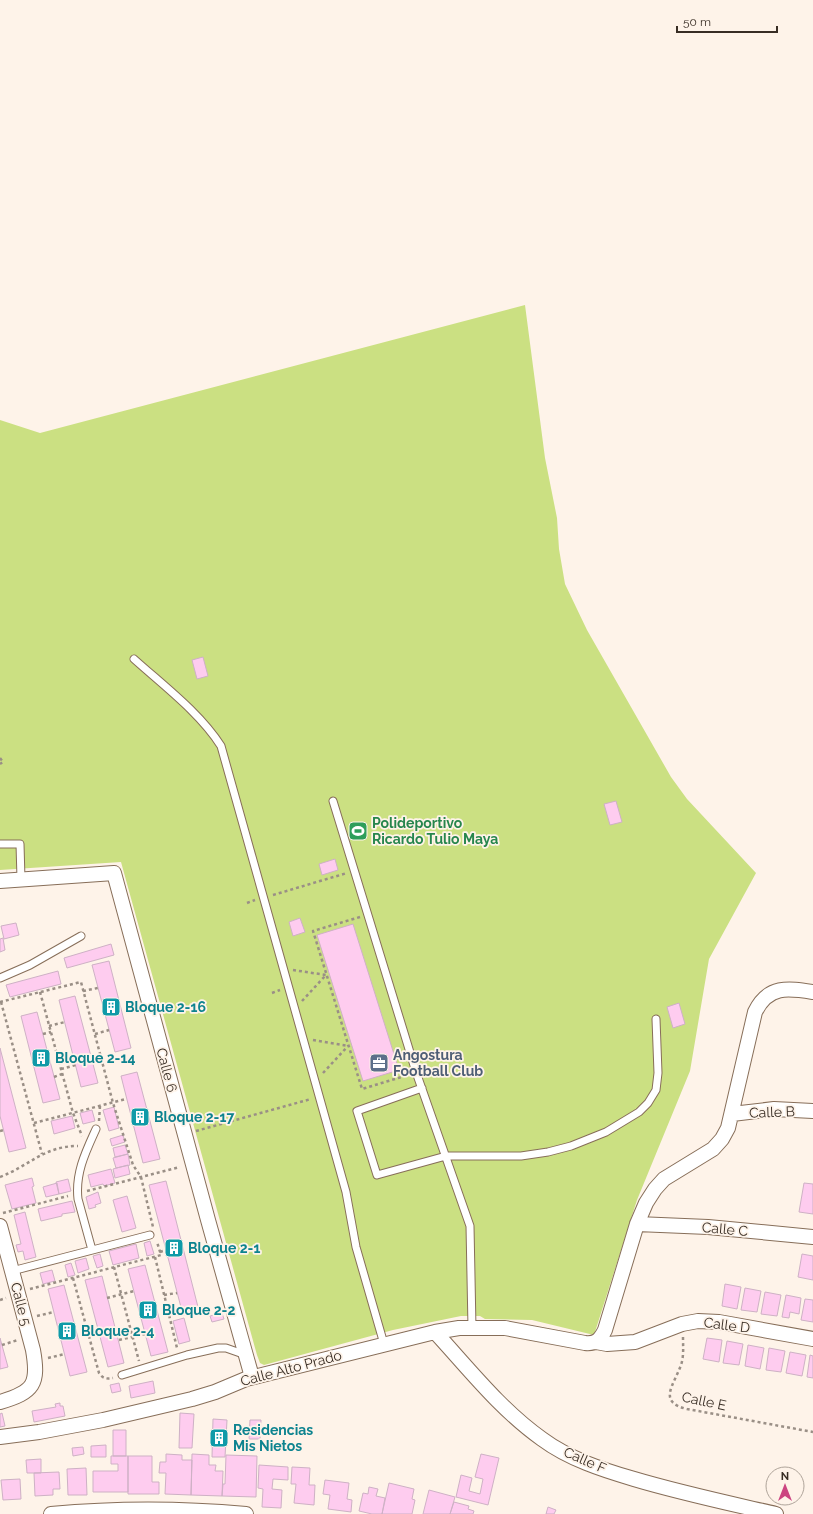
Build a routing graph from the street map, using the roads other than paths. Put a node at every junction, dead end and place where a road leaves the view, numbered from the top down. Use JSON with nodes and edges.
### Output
{"nodes":[{"id":1,"x":134,"y":659,"type":"dead end"},
{"id":2,"x":333,"y":801,"type":"dead end"},
{"id":3,"x":0,"y":844,"type":"edge"},
{"id":4,"x":21,"y":879,"type":"junction"},
{"id":5,"x":0,"y":881,"type":"edge"},
{"id":6,"x":81,"y":936,"type":"dead end"},
{"id":7,"x":0,"y":978,"type":"edge"},
{"id":8,"x":813,"y":992,"type":"edge"},
{"id":9,"x":656,"y":1019,"type":"dead end"},
{"id":10,"x":422,"y":1088,"type":"junction"},
{"id":11,"x":813,"y":1111,"type":"edge"},
{"id":12,"x":732,"y":1114,"type":"junction"},
{"id":13,"x":96,"y":1129,"type":"dead end"},
{"id":14,"x":446,"y":1156,"type":"junction"},
{"id":15,"x":637,"y":1224,"type":"junction"},
{"id":16,"x":0,"y":1226,"type":"edge"},
{"id":17,"x":152,"y":1234,"type":"road end"},
{"id":18,"x":813,"y":1237,"type":"edge"},
{"id":19,"x":92,"y":1250,"type":"junction"},
{"id":20,"x":12,"y":1271,"type":"junction"},
{"id":21,"x":472,"y":1328,"type":"junction"},
{"id":22,"x":435,"y":1332,"type":"junction"},
{"id":23,"x":813,"y":1339,"type":"edge"},
{"id":24,"x":591,"y":1342,"type":"junction"},
{"id":25,"x":384,"y":1344,"type":"junction"},
{"id":26,"x":246,"y":1355,"type":"junction"},
{"id":27,"x":122,"y":1375,"type":"road end"},
{"id":28,"x":252,"y":1377,"type":"junction"},
{"id":29,"x":0,"y":1402,"type":"edge"},
{"id":30,"x":0,"y":1437,"type":"edge"},
{"id":31,"x":51,"y":1514,"type":"edge"},
{"id":32,"x":246,"y":1514,"type":"edge"},
{"id":33,"x":776,"y":1514,"type":"edge"}],
"edges":[{"from":1,"to":25,"type":"lane"},
{"from":2,"to":10,"type":"lane"},
{"from":3,"to":4,"type":"lane"},
{"from":4,"to":5,"type":"street","name":"Calle 6"},
{"from":4,"to":26,"type":"street","name":"Calle 6"},
{"from":6,"to":7,"type":"lane"},
{"from":8,"to":12,"type":"street"},
{"from":9,"to":14,"type":"lane"},
{"from":10,"to":14,"type":"lane"},
{"from":10,"to":14,"type":"lane"},
{"from":11,"to":12,"type":"street","name":"Calle B"},
{"from":12,"to":15,"type":"street"},
{"from":13,"to":19,"type":"lane"},
{"from":14,"to":21,"type":"lane"},
{"from":15,"to":18,"type":"street","name":"Calle C"},
{"from":15,"to":24,"type":"street"},
{"from":16,"to":20,"type":"street","name":"Calle 5"},
{"from":17,"to":19,"type":"lane"},
{"from":19,"to":20,"type":"lane"},
{"from":20,"to":29,"type":"street","name":"Calle 5"},
{"from":21,"to":22,"type":"street","name":"Calle Alto Prado"},
{"from":21,"to":24,"type":"street","name":"Calle Alto Prado"},
{"from":22,"to":25,"type":"street","name":"Calle Alto Prado"},
{"from":22,"to":33,"type":"street","name":"Calle F"},
{"from":23,"to":24,"type":"street","name":"Calle D"},
{"from":25,"to":28,"type":"street","name":"Calle Alto Prado"},
{"from":26,"to":27,"type":"lane"},
{"from":26,"to":28,"type":"street","name":"Calle 6"},
{"from":28,"to":30,"type":"street","name":"Calle Alto Prado"},
{"from":31,"to":32,"type":"street"}]}
